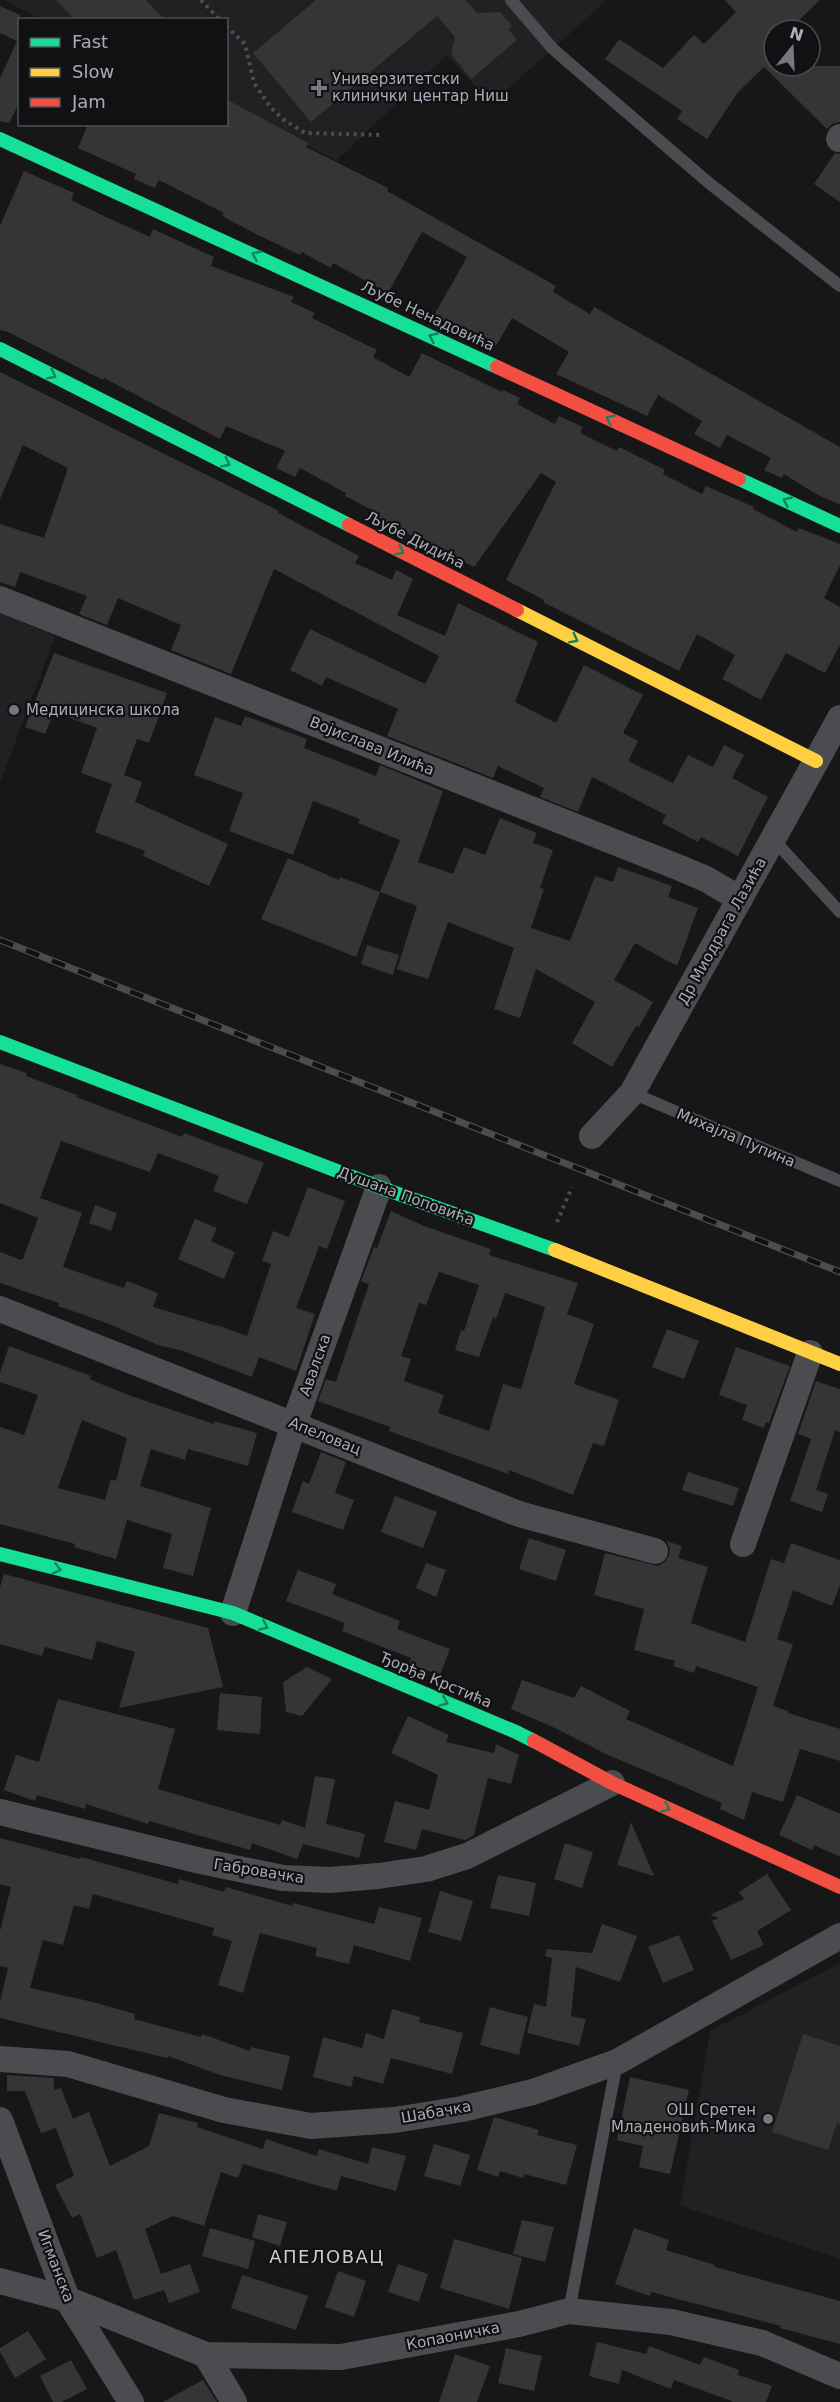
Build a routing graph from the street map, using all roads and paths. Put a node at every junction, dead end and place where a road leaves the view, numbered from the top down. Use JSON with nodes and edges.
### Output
{"nodes":[{"id":1,"x":201,"y":0,"type":"edge"},
{"id":2,"x":510,"y":0,"type":"edge"},
{"id":3,"x":218,"y":18,"type":"edge"},
{"id":4,"x":228,"y":28,"type":"edge"},
{"id":5,"x":383,"y":135,"type":"dead end"},
{"id":6,"x":0,"y":139,"type":"edge"},
{"id":7,"x":840,"y":286,"type":"edge"},
{"id":8,"x":0,"y":349,"type":"edge"},
{"id":9,"x":840,"y":526,"type":"edge"},
{"id":10,"x":0,"y":599,"type":"edge"},
{"id":11,"x":840,"y":717,"type":"edge"},
{"id":12,"x":816,"y":761,"type":"junction"},
{"id":13,"x":773,"y":839,"type":"junction"},
{"id":14,"x":740,"y":899,"type":"junction"},
{"id":15,"x":840,"y":912,"type":"edge"},
{"id":16,"x":0,"y":1042,"type":"edge"},
{"id":17,"x":632,"y":1093,"type":"junction"},
{"id":18,"x":592,"y":1136,"type":"dead end"},
{"id":19,"x":840,"y":1181,"type":"edge"},
{"id":20,"x":379,"y":1186,"type":"junction"},
{"id":21,"x":572,"y":1187,"type":"dead end"},
{"id":22,"x":561,"y":1215,"type":"dead end"},
{"id":23,"x":0,"y":1309,"type":"edge"},
{"id":24,"x":810,"y":1353,"type":"junction"},
{"id":25,"x":840,"y":1364,"type":"edge"},
{"id":26,"x":294,"y":1424,"type":"junction"},
{"id":27,"x":743,"y":1544,"type":"dead end"},
{"id":28,"x":655,"y":1551,"type":"dead end"},
{"id":29,"x":0,"y":1554,"type":"edge"},
{"id":30,"x":233,"y":1613,"type":"junction"},
{"id":31,"x":612,"y":1784,"type":"junction"},
{"id":32,"x":0,"y":1812,"type":"edge"},
{"id":33,"x":840,"y":1887,"type":"edge"},
{"id":34,"x":840,"y":1936,"type":"edge"},
{"id":35,"x":0,"y":2059,"type":"edge"},
{"id":36,"x":617,"y":2062,"type":"junction"},
{"id":37,"x":0,"y":2120,"type":"edge"},
{"id":38,"x":0,"y":2281,"type":"edge"},
{"id":39,"x":67,"y":2300,"type":"junction"},
{"id":40,"x":569,"y":2311,"type":"junction"},
{"id":41,"x":206,"y":2355,"type":"junction"},
{"id":42,"x":840,"y":2376,"type":"edge"},
{"id":43,"x":131,"y":2402,"type":"edge"},
{"id":44,"x":234,"y":2402,"type":"edge"}],
"edges":[{"from":1,"to":3,"type":"path"},
{"from":2,"to":7,"type":"lane"},
{"from":4,"to":5,"type":"path"},
{"from":9,"to":6,"type":"street","name":"Љубе Ненадовића","one_way":true},
{"from":8,"to":12,"type":"street","name":"Љубе Дидића","one_way":true},
{"from":10,"to":14,"type":"street","name":"Војислава Илића"},
{"from":11,"to":12,"type":"street","name":"Др Миодрага Лазића"},
{"from":12,"to":13,"type":"street","name":"Др Миодрага Лазића"},
{"from":13,"to":14,"type":"street","name":"Др Миодрага Лазића"},
{"from":13,"to":15,"type":"lane"},
{"from":14,"to":17,"type":"street","name":"Др Миодрага Лазића"},
{"from":16,"to":20,"type":"street","name":"Душана Поповића"},
{"from":17,"to":18,"type":"street","name":"Др Миодрага Лазића"},
{"from":17,"to":19,"type":"lane","name":"Михајла Пупина"},
{"from":20,"to":24,"type":"street","name":"Душана Поповића"},
{"from":20,"to":26,"type":"street","name":"Авалска"},
{"from":21,"to":22,"type":"path"},
{"from":23,"to":26,"type":"street","name":"Апеловац"},
{"from":24,"to":25,"type":"street","name":"Душана Поповића"},
{"from":24,"to":27,"type":"street"},
{"from":26,"to":28,"type":"street","name":"Апеловац"},
{"from":26,"to":30,"type":"street","name":"Авалска"},
{"from":29,"to":30,"type":"street","name":"Ђорђа Крстића","one_way":true},
{"from":30,"to":31,"type":"street","name":"Ђорђа Крстића","one_way":true},
{"from":31,"to":32,"type":"street","name":"Габровачка"},
{"from":31,"to":33,"type":"street","name":"Ђорђа Крстића","one_way":true},
{"from":34,"to":36,"type":"street","name":"Шабачка"},
{"from":35,"to":36,"type":"street","name":"Шабачка"},
{"from":36,"to":40,"type":"lane"},
{"from":37,"to":39,"type":"street","name":"Игманска"},
{"from":38,"to":39,"type":"street","name":"Копаоничка"},
{"from":39,"to":41,"type":"street","name":"Копаоничка"},
{"from":39,"to":43,"type":"street","name":"Игманска"},
{"from":40,"to":41,"type":"street","name":"Копаоничка"},
{"from":40,"to":42,"type":"street","name":"Копаоничка"},
{"from":41,"to":44,"type":"street"}]}
